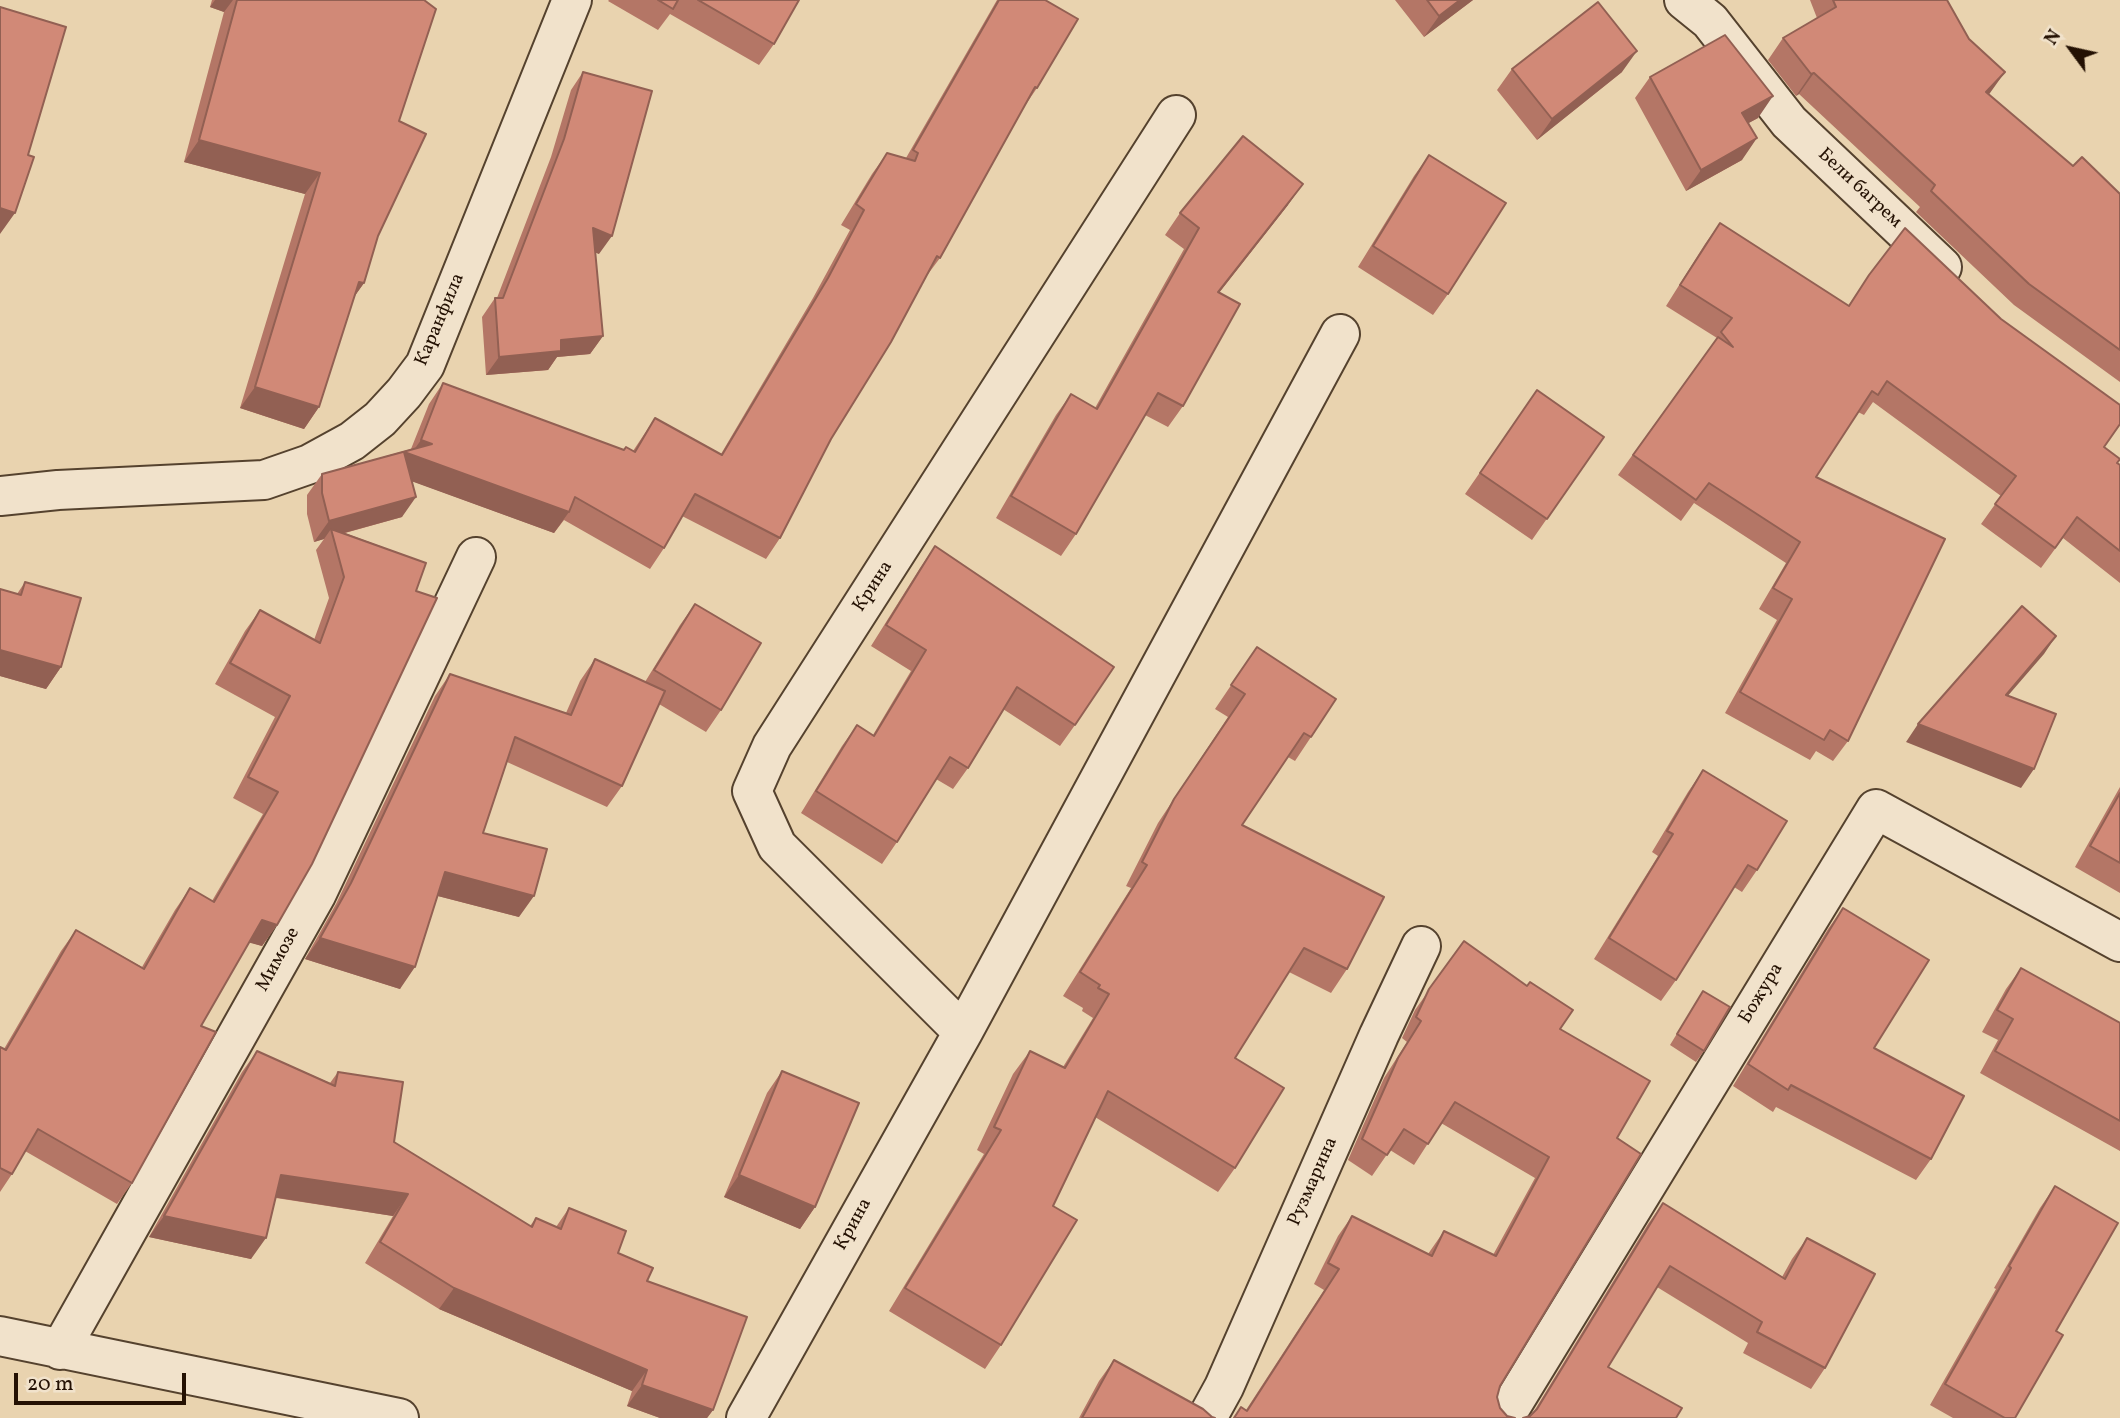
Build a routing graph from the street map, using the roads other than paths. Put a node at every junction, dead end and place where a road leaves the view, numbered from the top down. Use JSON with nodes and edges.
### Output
{"nodes":[{"id":1,"x":572,"y":0,"type":"edge"},
{"id":2,"x":1707,"y":7,"type":"edge"},
{"id":3,"x":1177,"y":115,"type":"dead end"},
{"id":4,"x":1970,"y":293,"type":"edge"},
{"id":5,"x":1340,"y":334,"type":"dead end"},
{"id":6,"x":0,"y":496,"type":"edge"},
{"id":7,"x":477,"y":557,"type":"dead end"},
{"id":8,"x":2120,"y":942,"type":"edge"},
{"id":9,"x":1421,"y":946,"type":"dead end"},
{"id":10,"x":962,"y":1032,"type":"junction"},
{"id":11,"x":0,"y":1336,"type":"edge"},
{"id":12,"x":60,"y":1350,"type":"junction"},
{"id":13,"x":399,"y":1418,"type":"edge"},
{"id":14,"x":746,"y":1418,"type":"edge"},
{"id":15,"x":1207,"y":1418,"type":"edge"},
{"id":16,"x":1503,"y":1418,"type":"edge"}],
"edges":[{"from":1,"to":6,"type":"street","name":"Каранфила"},
{"from":2,"to":4,"type":"street","name":"Бели багрем"},
{"from":3,"to":10,"type":"street","name":"Крина"},
{"from":5,"to":10,"type":"street","name":"Крина"},
{"from":7,"to":12,"type":"street","name":"Мимозе"},
{"from":8,"to":16,"type":"street","name":"Божура"},
{"from":9,"to":15,"type":"street","name":"Рузмарина"},
{"from":10,"to":14,"type":"street","name":"Крина"},
{"from":11,"to":12,"type":"street"},
{"from":12,"to":13,"type":"street"}]}
